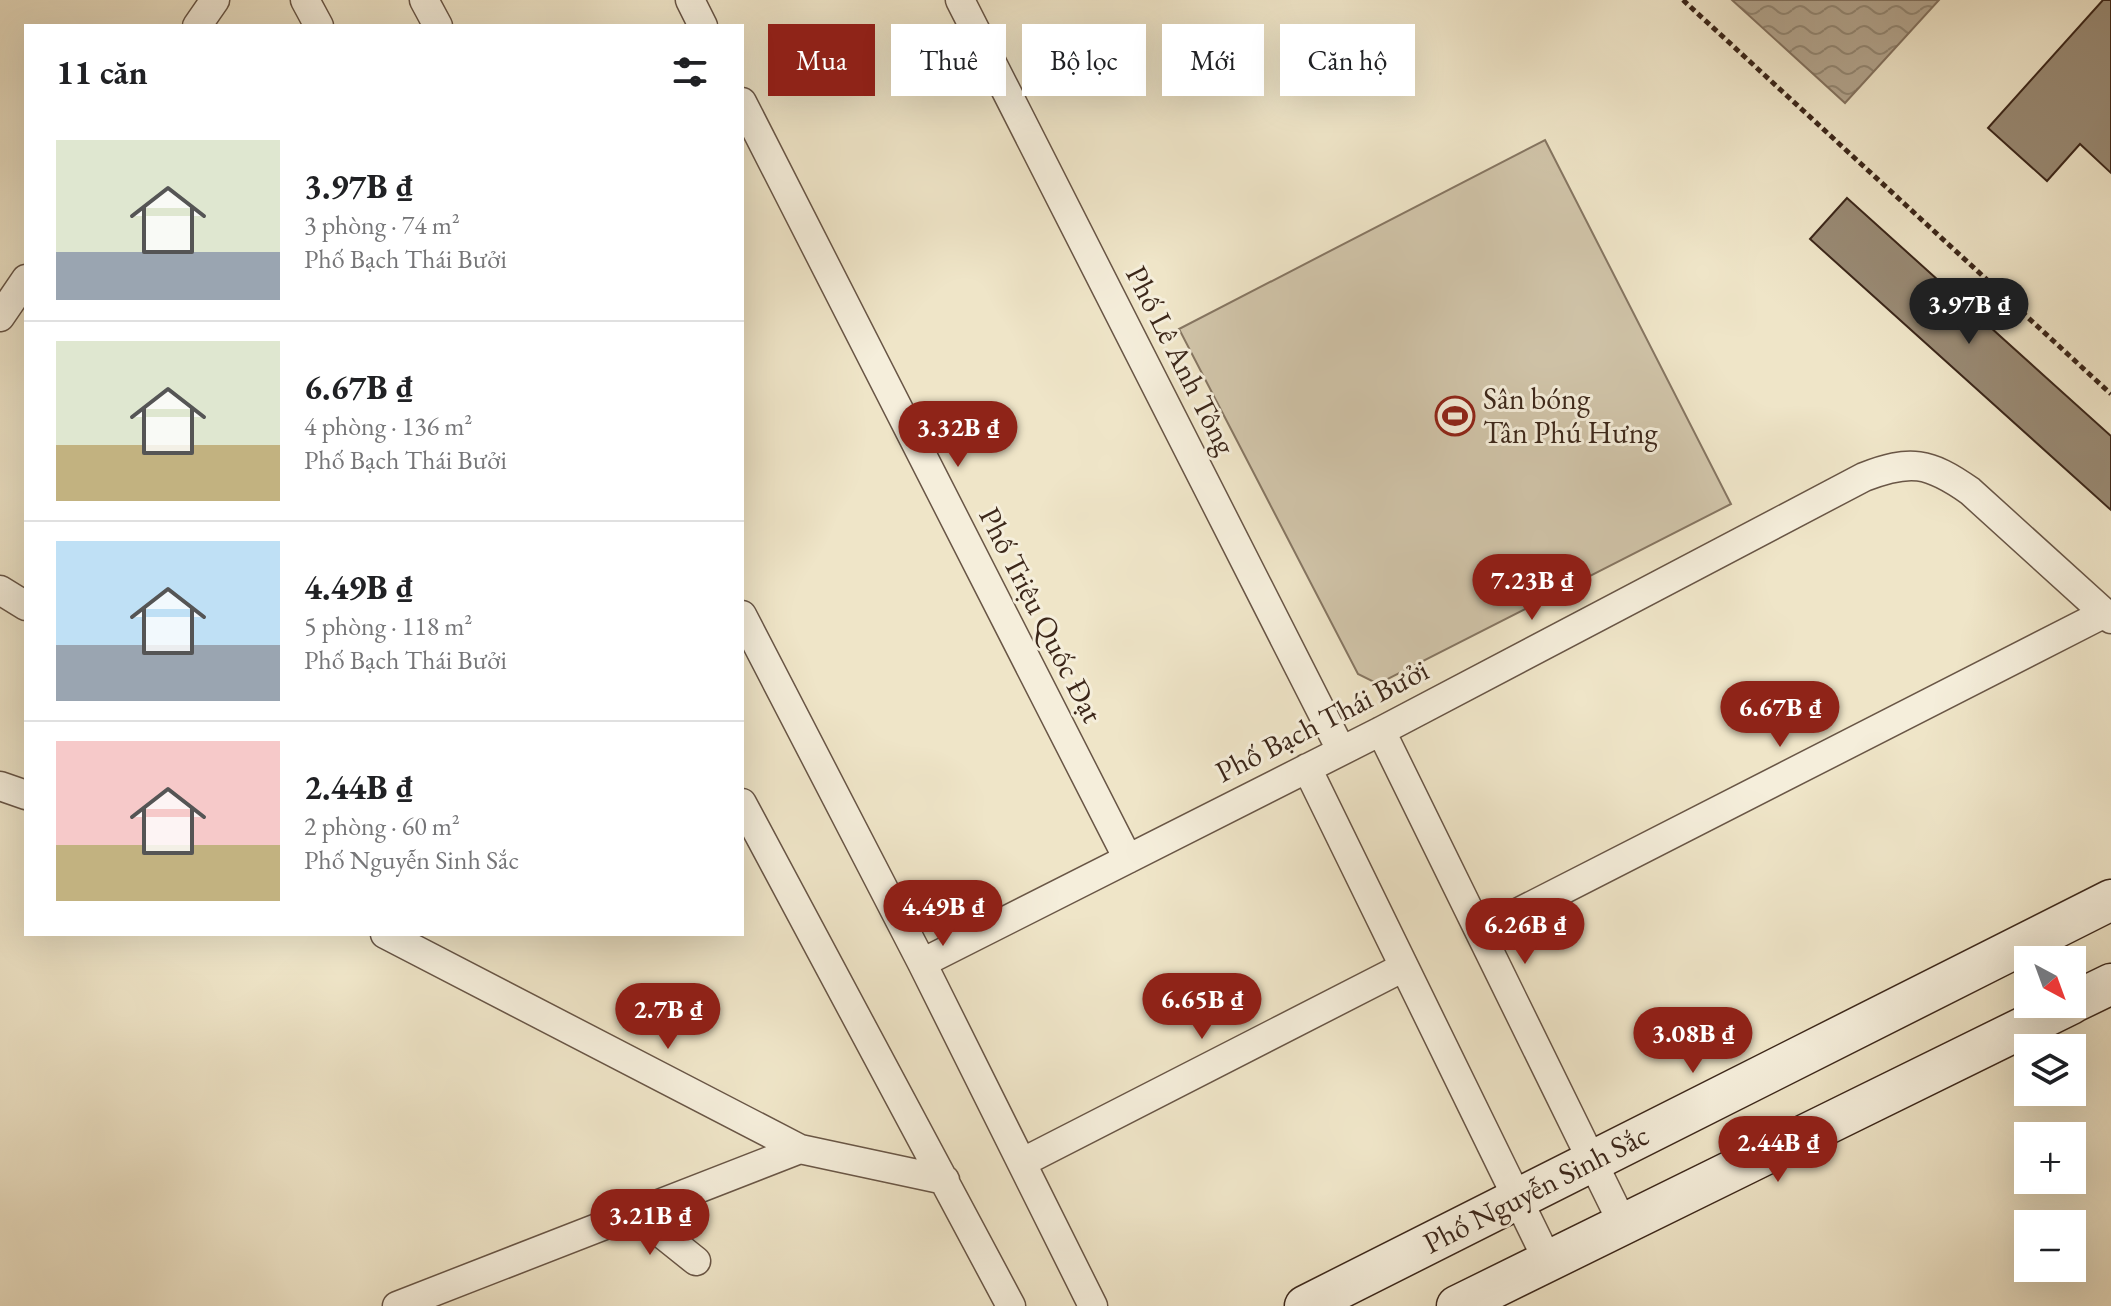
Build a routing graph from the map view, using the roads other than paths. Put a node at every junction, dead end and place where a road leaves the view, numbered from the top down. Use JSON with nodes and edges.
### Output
{"nodes":[{"id":1,"x":215,"y":0,"type":"edge"},
{"id":2,"x":305,"y":0,"type":"edge"},
{"id":3,"x":424,"y":0,"type":"edge"},
{"id":4,"x":690,"y":0,"type":"edge"},
{"id":5,"x":960,"y":0,"type":"edge"},
{"id":6,"x":198,"y":24,"type":"edge"},
{"id":7,"x":318,"y":24,"type":"edge"},
{"id":8,"x":437,"y":24,"type":"edge"},
{"id":9,"x":702,"y":24,"type":"edge"},
{"id":10,"x":744,"y":106,"type":"edge"},
{"id":11,"x":24,"y":282,"type":"edge"},
{"id":12,"x":0,"y":317,"type":"edge"},
{"id":13,"x":0,"y":590,"type":"edge"},
{"id":14,"x":24,"y":605,"type":"edge"},
{"id":15,"x":2108,"y":616,"type":"edge"},
{"id":16,"x":744,"y":619,"type":"edge"},
{"id":17,"x":1381,"y":731,"type":"junction"},
{"id":18,"x":1341,"y":750,"type":"junction"},
{"id":19,"x":1307,"y":768,"type":"junction"},
{"id":20,"x":744,"y":807,"type":"edge"},
{"id":21,"x":1128,"y":859,"type":"junction"},
{"id":22,"x":2111,"y":900,"type":"edge"},
{"id":23,"x":1480,"y":932,"type":"junction"},
{"id":24,"x":394,"y":936,"type":"edge"},
{"id":25,"x":426,"y":943,"type":"edge"},
{"id":26,"x":922,"y":963,"type":"junction"},
{"id":27,"x":1404,"y":967,"type":"junction"},
{"id":28,"x":2111,"y":984,"type":"edge"},
{"id":29,"x":2086,"y":996,"type":"edge"},
{"id":30,"x":2042,"y":1018,"type":"edge"},
{"id":31,"x":800,"y":1149,"type":"junction"},
{"id":32,"x":1592,"y":1161,"type":"junction"},
{"id":33,"x":1023,"y":1162,"type":"junction"},
{"id":34,"x":945,"y":1180,"type":"junction"},
{"id":35,"x":1518,"y":1199,"type":"junction"},
{"id":36,"x":636,"y":1213,"type":"junction"},
{"id":37,"x":1623,"y":1224,"type":"junction"},
{"id":38,"x":696,"y":1261,"type":"dead end"},
{"id":39,"x":1548,"y":1261,"type":"junction"},
{"id":40,"x":397,"y":1306,"type":"edge"},
{"id":41,"x":1011,"y":1306,"type":"edge"},
{"id":42,"x":1093,"y":1306,"type":"edge"},
{"id":43,"x":1305,"y":1306,"type":"edge"},
{"id":44,"x":1457,"y":1306,"type":"edge"}],
"edges":[{"from":1,"to":6,"type":"street"},
{"from":2,"to":7,"type":"street"},
{"from":3,"to":8,"type":"street"},
{"from":4,"to":9,"type":"street"},
{"from":5,"to":18,"type":"street","name":"Phố Lê Anh Tông"},
{"from":10,"to":21,"type":"street","name":"Phố Triệu Quốc Đạt"},
{"from":11,"to":12,"type":"street"},
{"from":13,"to":14,"type":"street"},
{"from":15,"to":17,"type":"street","name":"Phố Bạch Thái Bưởi"},
{"from":15,"to":23,"type":"street"},
{"from":16,"to":26,"type":"street"},
{"from":17,"to":18,"type":"street","name":"Phố Bạch Thái Bưởi"},
{"from":17,"to":23,"type":"street"},
{"from":18,"to":19,"type":"street","name":"Phố Bạch Thái Bưởi"},
{"from":19,"to":21,"type":"street","name":"Phố Bạch Thái Bưởi"},
{"from":19,"to":27,"type":"street"},
{"from":20,"to":34,"type":"street"},
{"from":21,"to":26,"type":"street","name":"Phố Bạch Thái Bưởi"},
{"from":22,"to":32,"type":"street","name":"Phố Nguyễn Sinh Sắc"},
{"from":23,"to":32,"type":"street"},
{"from":24,"to":25,"type":"street"},
{"from":25,"to":31,"type":"street"},
{"from":26,"to":33,"type":"street"},
{"from":27,"to":33,"type":"street"},
{"from":27,"to":35,"type":"street"},
{"from":28,"to":29,"type":"street"},
{"from":30,"to":37,"type":"street"},
{"from":31,"to":34,"type":"street"},
{"from":31,"to":36,"type":"street"},
{"from":32,"to":35,"type":"street","name":"Phố Nguyễn Sinh Sắc"},
{"from":32,"to":37,"type":"street"},
{"from":33,"to":42,"type":"street"},
{"from":34,"to":41,"type":"street"},
{"from":35,"to":39,"type":"street"},
{"from":35,"to":43,"type":"street","name":"Phố Nguyễn Sinh Sắc"},
{"from":36,"to":38,"type":"street"},
{"from":36,"to":40,"type":"street"},
{"from":37,"to":39,"type":"street"},
{"from":39,"to":44,"type":"street"}]}
